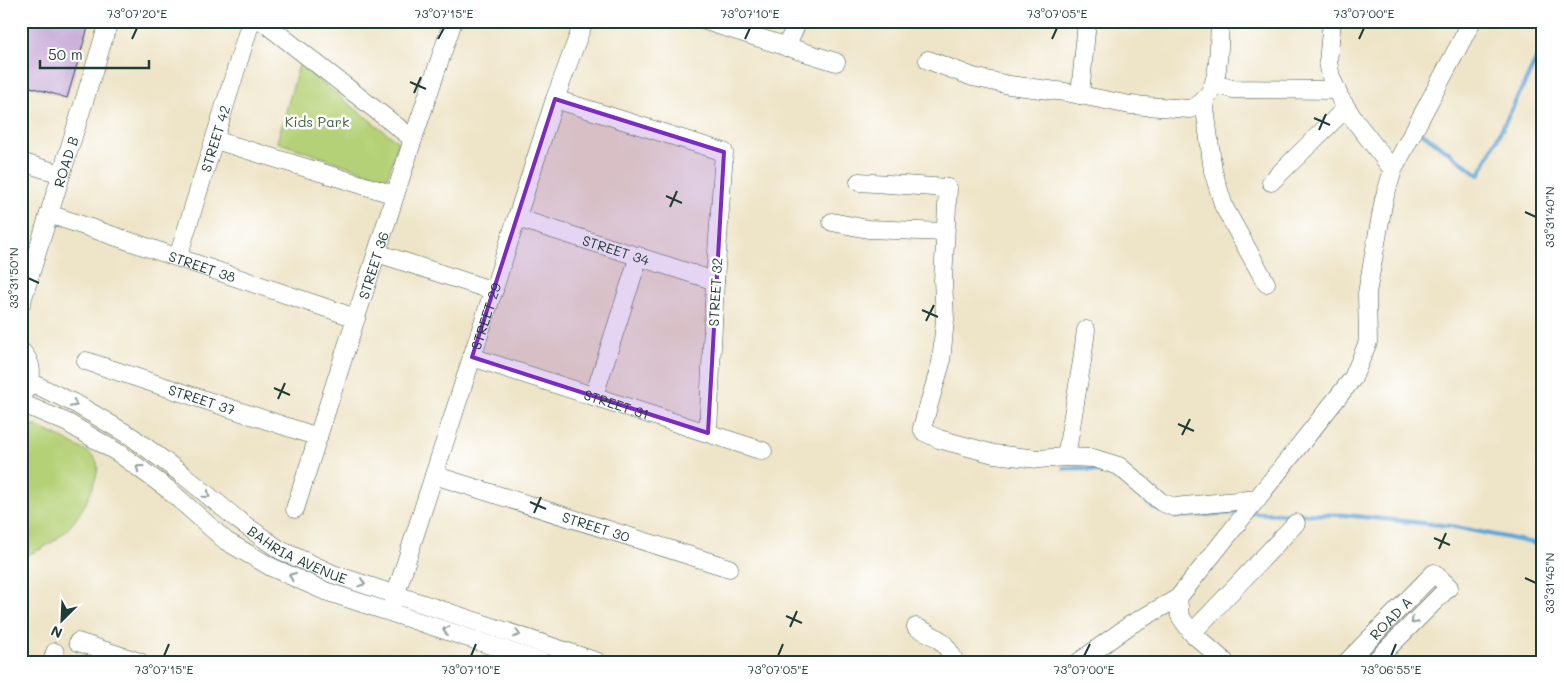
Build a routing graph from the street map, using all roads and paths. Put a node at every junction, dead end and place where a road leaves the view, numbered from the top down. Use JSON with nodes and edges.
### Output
{"nodes":[{"id":1,"x":109,"y":21,"type":"edge"},
{"id":2,"x":250,"y":21,"type":"edge"},
{"id":3,"x":262,"y":21,"type":"edge"},
{"id":4,"x":453,"y":21,"type":"edge"},
{"id":5,"x":584,"y":21,"type":"edge"},
{"id":6,"x":706,"y":21,"type":"edge"},
{"id":7,"x":798,"y":21,"type":"edge"},
{"id":8,"x":1087,"y":21,"type":"edge"},
{"id":9,"x":1220,"y":21,"type":"edge"},
{"id":10,"x":1332,"y":21,"type":"edge"},
{"id":11,"x":1472,"y":21,"type":"edge"},
{"id":12,"x":786,"y":47,"type":"junction"},
{"id":13,"x":928,"y":60,"type":"dead end"},
{"id":14,"x":836,"y":62,"type":"dead end"},
{"id":15,"x":1214,"y":84,"type":"junction"},
{"id":16,"x":1336,"y":90,"type":"junction"},
{"id":17,"x":1080,"y":95,"type":"junction"},
{"id":18,"x":555,"y":100,"type":"junction"},
{"id":19,"x":1204,"y":100,"type":"junction"},
{"id":20,"x":1346,"y":108,"type":"junction"},
{"id":21,"x":413,"y":139,"type":"junction"},
{"id":22,"x":214,"y":140,"type":"junction"},
{"id":23,"x":21,"y":162,"type":"edge"},
{"id":24,"x":1393,"y":170,"type":"junction"},
{"id":25,"x":61,"y":174,"type":"junction"},
{"id":26,"x":859,"y":182,"type":"dead end"},
{"id":27,"x":1271,"y":182,"type":"dead end"},
{"id":28,"x":395,"y":195,"type":"junction"},
{"id":29,"x":49,"y":214,"type":"junction"},
{"id":30,"x":517,"y":218,"type":"junction"},
{"id":31,"x":832,"y":222,"type":"dead end"},
{"id":32,"x":945,"y":232,"type":"junction"},
{"id":33,"x":377,"y":253,"type":"junction"},
{"id":34,"x":639,"y":256,"type":"junction"},
{"id":35,"x":178,"y":257,"type":"junction"},
{"id":36,"x":716,"y":281,"type":"junction"},
{"id":37,"x":1266,"y":284,"type":"dead end"},
{"id":38,"x":494,"y":291,"type":"junction"},
{"id":39,"x":21,"y":304,"type":"edge"},
{"id":40,"x":356,"y":318,"type":"junction"},
{"id":41,"x":1086,"y":330,"type":"dead end"},
{"id":42,"x":21,"y":351,"type":"edge"},
{"id":43,"x":472,"y":357,"type":"junction"},
{"id":44,"x":86,"y":361,"type":"dead end"},
{"id":45,"x":26,"y":388,"type":"edge"},
{"id":46,"x":594,"y":396,"type":"junction"},
{"id":47,"x":21,"y":403,"type":"edge"},
{"id":48,"x":708,"y":433,"type":"junction"},
{"id":49,"x":318,"y":437,"type":"junction"},
{"id":50,"x":763,"y":451,"type":"dead end"},
{"id":51,"x":1066,"y":457,"type":"junction"},
{"id":52,"x":434,"y":475,"type":"junction"},
{"id":53,"x":1255,"y":503,"type":"junction"},
{"id":54,"x":295,"y":509,"type":"dead end"},
{"id":55,"x":1296,"y":522,"type":"dead end"},
{"id":56,"x":729,"y":568,"type":"dead end"},
{"id":57,"x":396,"y":594,"type":"junction"},
{"id":58,"x":1178,"y":598,"type":"junction"},
{"id":59,"x":390,"y":612,"type":"junction"},
{"id":60,"x":916,"y":627,"type":"dead end"},
{"id":61,"x":1192,"y":633,"type":"junction"},
{"id":62,"x":78,"y":642,"type":"dead end"},
{"id":63,"x":493,"y":654,"type":"edge"},
{"id":64,"x":1381,"y":660,"type":"edge"},
{"id":65,"x":140,"y":662,"type":"edge"},
{"id":66,"x":542,"y":662,"type":"edge"},
{"id":67,"x":598,"y":662,"type":"edge"},
{"id":68,"x":955,"y":662,"type":"edge"},
{"id":69,"x":1079,"y":662,"type":"edge"},
{"id":70,"x":1225,"y":662,"type":"edge"},
{"id":71,"x":1347,"y":662,"type":"edge"}],
"edges":[{"from":1,"to":25,"type":"street","name":"ROAD B"},
{"from":2,"to":22,"type":"street","name":"STREET 42"},
{"from":3,"to":21,"type":"street"},
{"from":4,"to":21,"type":"street","name":"STREET 36"},
{"from":5,"to":18,"type":"street","name":"STREET 29"},
{"from":6,"to":12,"type":"street"},
{"from":7,"to":12,"type":"street"},
{"from":8,"to":17,"type":"street"},
{"from":9,"to":15,"type":"street"},
{"from":10,"to":16,"type":"street"},
{"from":11,"to":24,"type":"street"},
{"from":12,"to":14,"type":"street"},
{"from":13,"to":17,"type":"street"},
{"from":15,"to":16,"type":"street"},
{"from":15,"to":19,"type":"street"},
{"from":16,"to":20,"type":"street"},
{"from":17,"to":19,"type":"street"},
{"from":18,"to":30,"type":"street","name":"STREET 29"},
{"from":18,"to":36,"type":"street","name":"STREET 32"},
{"from":19,"to":37,"type":"street"},
{"from":20,"to":24,"type":"street"},
{"from":20,"to":27,"type":"street"},
{"from":21,"to":28,"type":"street","name":"STREET 36"},
{"from":22,"to":28,"type":"street"},
{"from":22,"to":35,"type":"street","name":"STREET 42"},
{"from":23,"to":25,"type":"street"},
{"from":24,"to":53,"type":"street"},
{"from":25,"to":29,"type":"street","name":"ROAD B"},
{"from":26,"to":32,"type":"street"},
{"from":28,"to":33,"type":"street","name":"STREET 36"},
{"from":29,"to":35,"type":"street","name":"STREET 38"},
{"from":29,"to":39,"type":"street","name":"ROAD B"},
{"from":30,"to":34,"type":"street","name":"STREET 34"},
{"from":30,"to":38,"type":"street","name":"STREET 29"},
{"from":31,"to":32,"type":"street"},
{"from":32,"to":51,"type":"street"},
{"from":33,"to":38,"type":"street"},
{"from":33,"to":40,"type":"street","name":"STREET 36"},
{"from":34,"to":36,"type":"street","name":"STREET 34"},
{"from":34,"to":46,"type":"street"},
{"from":35,"to":40,"type":"street","name":"STREET 38"},
{"from":36,"to":48,"type":"street","name":"STREET 32"},
{"from":38,"to":43,"type":"street","name":"STREET 29"},
{"from":40,"to":49,"type":"street","name":"STREET 36"},
{"from":41,"to":51,"type":"street"},
{"from":42,"to":45,"type":"street"},
{"from":43,"to":46,"type":"street","name":"STREET 31"},
{"from":43,"to":52,"type":"street","name":"STREET 29"},
{"from":44,"to":49,"type":"street","name":"STREET 37"},
{"from":45,"to":57,"type":"street","name":"BAHRIA AVENUE","one_way":true},
{"from":46,"to":48,"type":"street","name":"STREET 31"},
{"from":59,"to":47,"type":"street","name":"BAHRIA AVENUE","one_way":true},
{"from":48,"to":50,"type":"street","name":"STREET 31"},
{"from":49,"to":54,"type":"street","name":"STREET 36"},
{"from":51,"to":53,"type":"street"},
{"from":52,"to":56,"type":"street","name":"STREET 30"},
{"from":52,"to":57,"type":"street","name":"STREET 29"},
{"from":53,"to":58,"type":"street"},
{"from":55,"to":61,"type":"street"},
{"from":57,"to":59,"type":"street","name":"STREET 29"},
{"from":57,"to":67,"type":"street","name":"BAHRIA AVENUE","one_way":true},
{"from":58,"to":61,"type":"street"},
{"from":58,"to":69,"type":"street"},
{"from":63,"to":59,"type":"street","name":"BAHRIA AVENUE","one_way":true},
{"from":60,"to":68,"type":"street"},
{"from":61,"to":70,"type":"street"},
{"from":62,"to":65,"type":"street"},
{"from":63,"to":66,"type":"street","name":"BAHRIA AVENUE"},
{"from":71,"to":64,"type":"street","name":"ROAD A","one_way":true}]}
